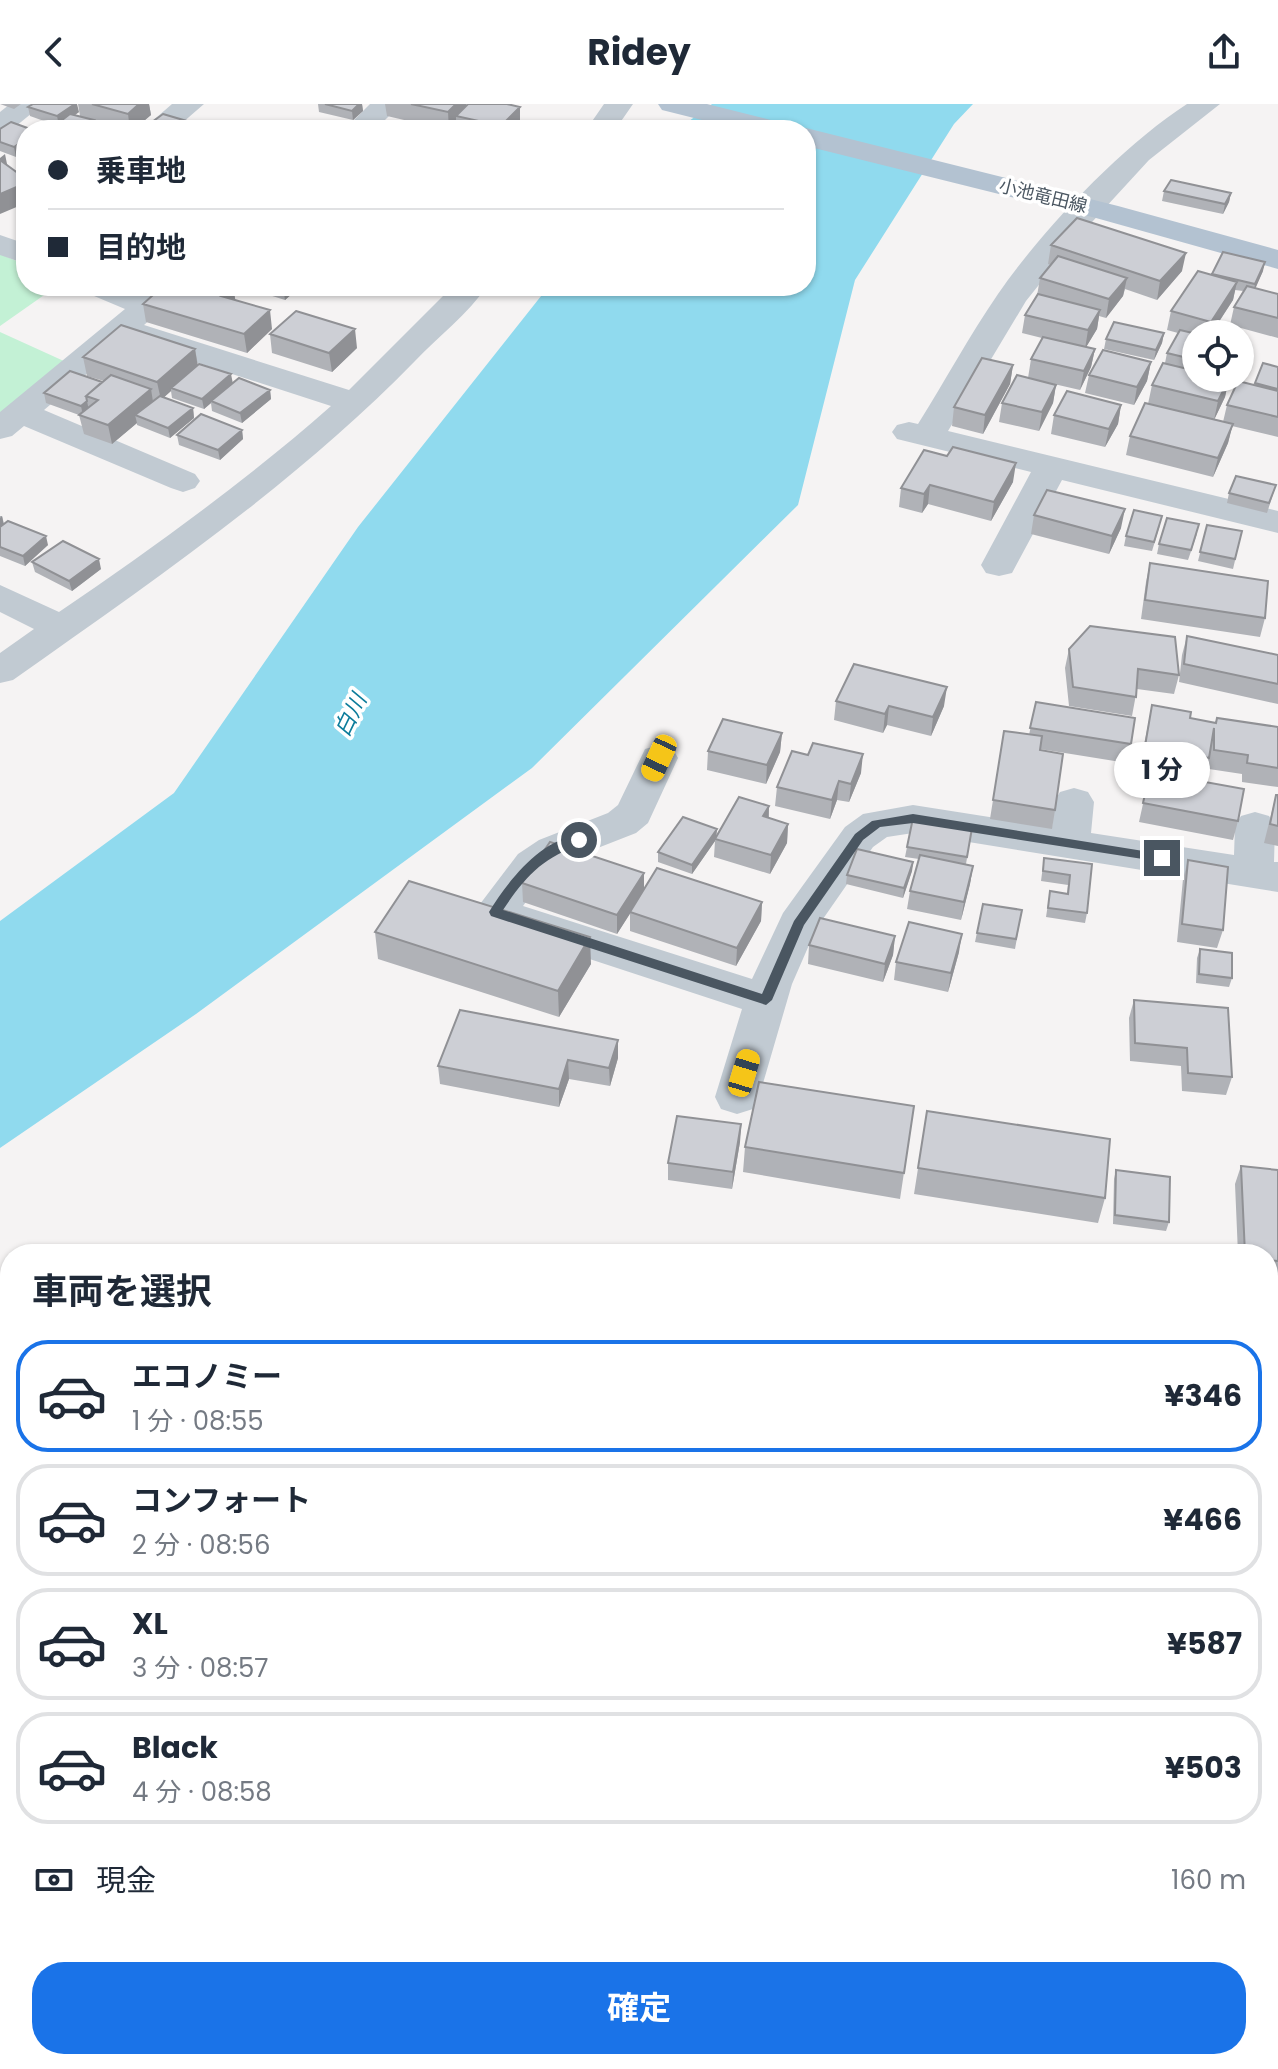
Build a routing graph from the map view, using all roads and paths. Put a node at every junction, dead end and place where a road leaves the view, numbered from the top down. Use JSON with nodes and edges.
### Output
{"nodes":[{"id":1,"x":29,"y":104,"type":"edge"},
{"id":2,"x":387,"y":104,"type":"edge"},
{"id":3,"x":673,"y":104,"type":"edge"},
{"id":4,"x":1206,"y":104,"type":"edge"},
{"id":5,"x":369,"y":120,"type":"edge"},
{"id":6,"x":737,"y":120,"type":"edge"},
{"id":7,"x":0,"y":125,"type":"edge"},
{"id":8,"x":816,"y":139,"type":"edge"},
{"id":9,"x":1090,"y":208,"type":"junction"},
{"id":10,"x":1278,"y":260,"type":"edge"},
{"id":11,"x":109,"y":296,"type":"edge"},
{"id":12,"x":159,"y":296,"type":"edge"},
{"id":13,"x":461,"y":296,"type":"edge"},
{"id":14,"x":132,"y":317,"type":"junction"},
{"id":15,"x":355,"y":403,"type":"junction"},
{"id":16,"x":11,"y":420,"type":"edge"},
{"id":17,"x":1052,"y":466,"type":"junction"},
{"id":18,"x":183,"y":481,"type":"dead end"},
{"id":19,"x":1278,"y":522,"type":"edge"},
{"id":20,"x":999,"y":565,"type":"dead end"},
{"id":21,"x":0,"y":597,"type":"edge"},
{"id":22,"x":61,"y":628,"type":"junction"},
{"id":23,"x":0,"y":671,"type":"edge"},
{"id":24,"x":659,"y":758,"type":"dead end"},
{"id":25,"x":1074,"y":802,"type":"dead end"},
{"id":26,"x":1255,"y":826,"type":"dead end"},
{"id":27,"x":1070,"y":844,"type":"junction"},
{"id":28,"x":1266,"y":875,"type":"edge"},
{"id":29,"x":766,"y":1000,"type":"junction"},
{"id":30,"x":737,"y":1097,"type":"dead end"}],
"edges":[{"from":1,"to":7,"type":"street"},
{"from":2,"to":5,"type":"street"},
{"from":3,"to":6,"type":"main road"},
{"from":4,"to":9,"type":"street"},
{"from":8,"to":9,"type":"main road","name":"小池竜田線"},
{"from":9,"to":10,"type":"main road","name":"小池竜田線"},
{"from":9,"to":17,"type":"street"},
{"from":11,"to":14,"type":"street"},
{"from":12,"to":14,"type":"street"},
{"from":13,"to":15,"type":"street"},
{"from":14,"to":15,"type":"street"},
{"from":14,"to":16,"type":"street"},
{"from":15,"to":22,"type":"street"},
{"from":16,"to":18,"type":"street"},
{"from":17,"to":19,"type":"street"},
{"from":17,"to":20,"type":"street"},
{"from":21,"to":22,"type":"street"},
{"from":22,"to":23,"type":"street"},
{"from":24,"to":29,"type":"street"},
{"from":25,"to":27,"type":"street"},
{"from":26,"to":28,"type":"street"},
{"from":27,"to":28,"type":"street"},
{"from":27,"to":29,"type":"street"},
{"from":29,"to":30,"type":"street"}]}
